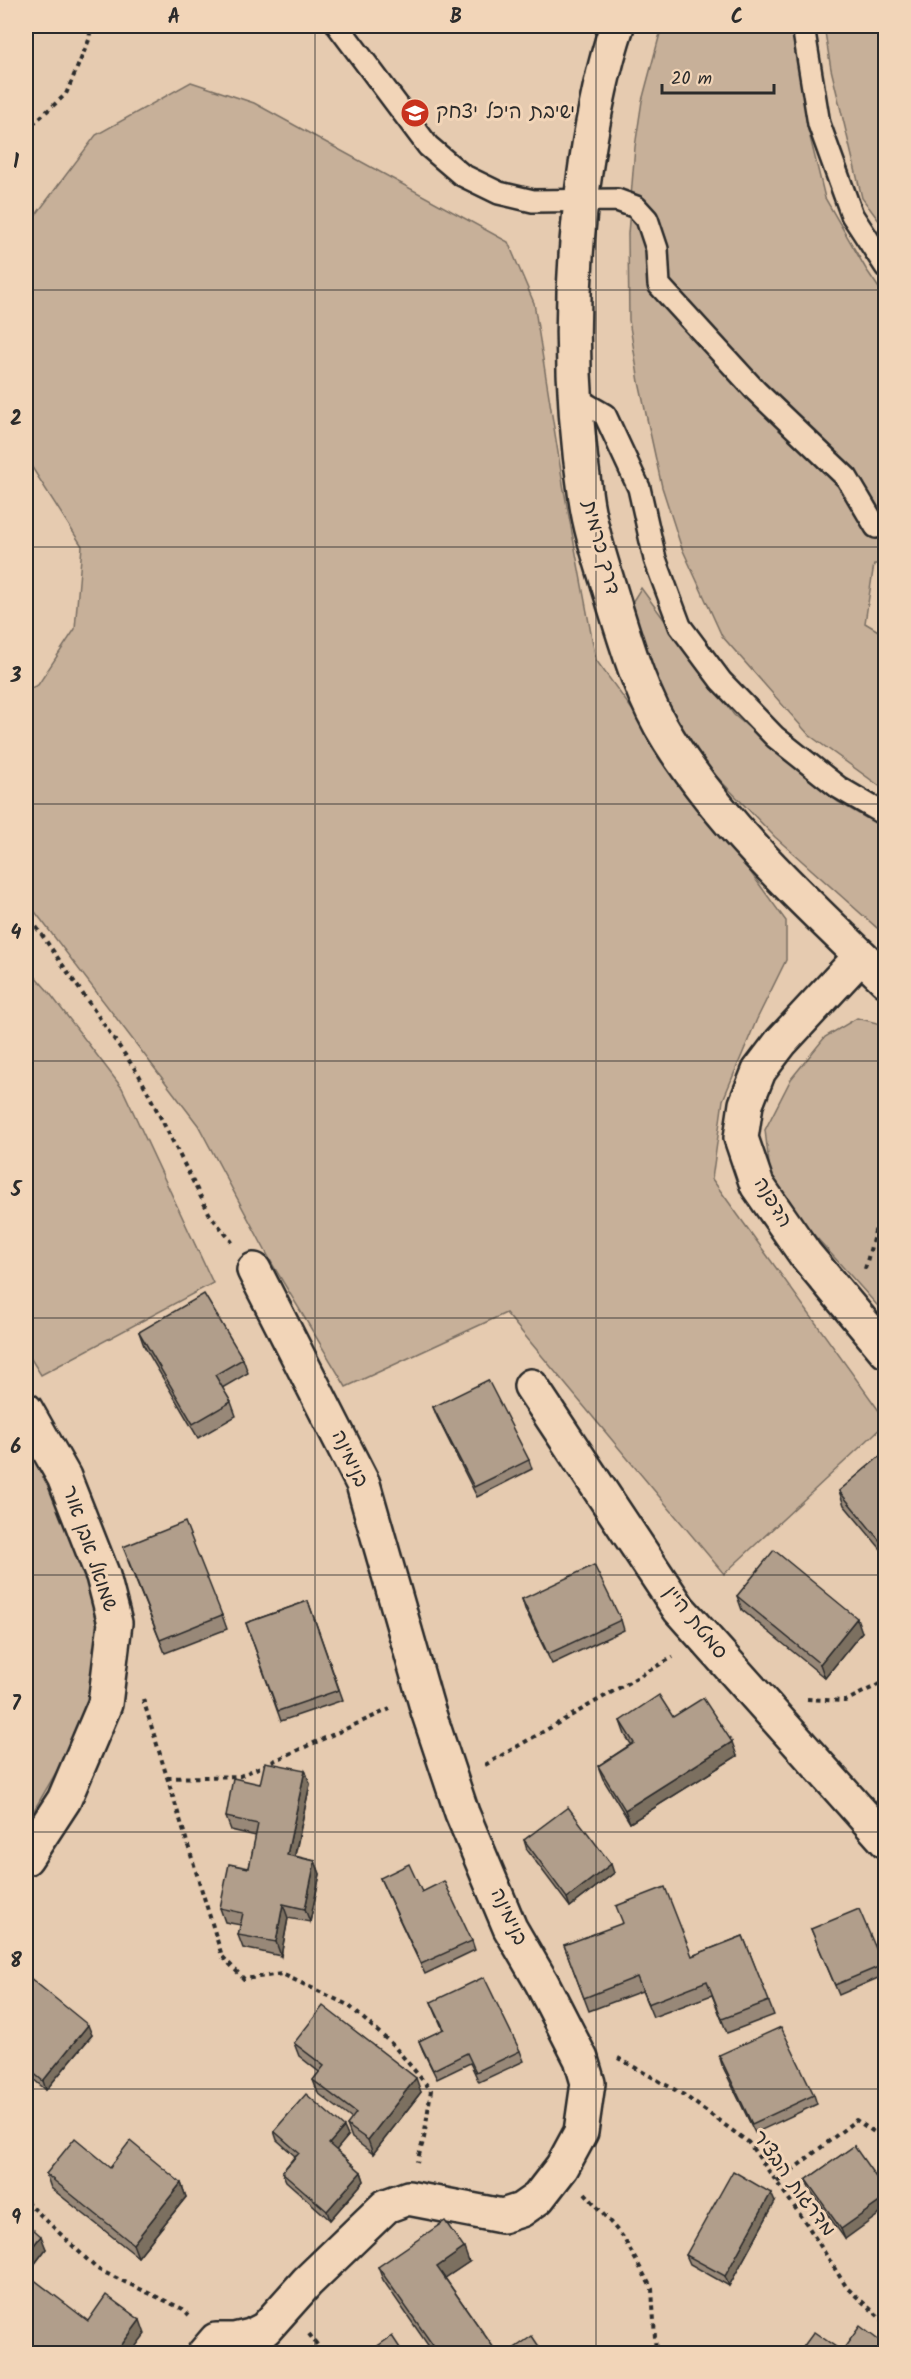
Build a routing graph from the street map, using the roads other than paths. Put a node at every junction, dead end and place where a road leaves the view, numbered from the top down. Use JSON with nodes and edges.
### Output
{"nodes":[{"id":1,"x":338,"y":26,"type":"edge"},
{"id":2,"x":617,"y":26,"type":"edge"},
{"id":3,"x":803,"y":26,"type":"edge"},
{"id":4,"x":581,"y":200,"type":"junction"},
{"id":5,"x":885,"y":267,"type":"edge"},
{"id":6,"x":574,"y":397,"type":"junction"},
{"id":7,"x":876,"y":527,"type":"dead end"},
{"id":8,"x":885,"y":815,"type":"edge"},
{"id":9,"x":861,"y":956,"type":"junction"},
{"id":10,"x":885,"y":980,"type":"edge"},
{"id":11,"x":254,"y":1270,"type":"road end"},
{"id":12,"x":885,"y":1351,"type":"edge"},
{"id":13,"x":531,"y":1386,"type":"dead end"},
{"id":14,"x":26,"y":1410,"type":"edge"},
{"id":15,"x":885,"y":1841,"type":"edge"},
{"id":16,"x":26,"y":1858,"type":"edge"},
{"id":17,"x":210,"y":2347,"type":"edge"}],
"edges":[{"from":1,"to":4,"type":"lane"},
{"from":2,"to":4,"type":"street","name":"דרך כרמית"},
{"from":3,"to":5,"type":"lane"},
{"from":4,"to":6,"type":"street","name":"דרך כרמית"},
{"from":4,"to":7,"type":"lane"},
{"from":6,"to":8,"type":"lane"},
{"from":6,"to":9,"type":"street","name":"דרך כרמית"},
{"from":9,"to":10,"type":"street","name":"דרך כרמית"},
{"from":9,"to":12,"type":"street","name":"הדפנה"},
{"from":11,"to":17,"type":"street","name":"בנימינה"},
{"from":13,"to":15,"type":"street","name":"סמטת היין"},
{"from":14,"to":16,"type":"street","name":"שמואל אבן אור"}]}
